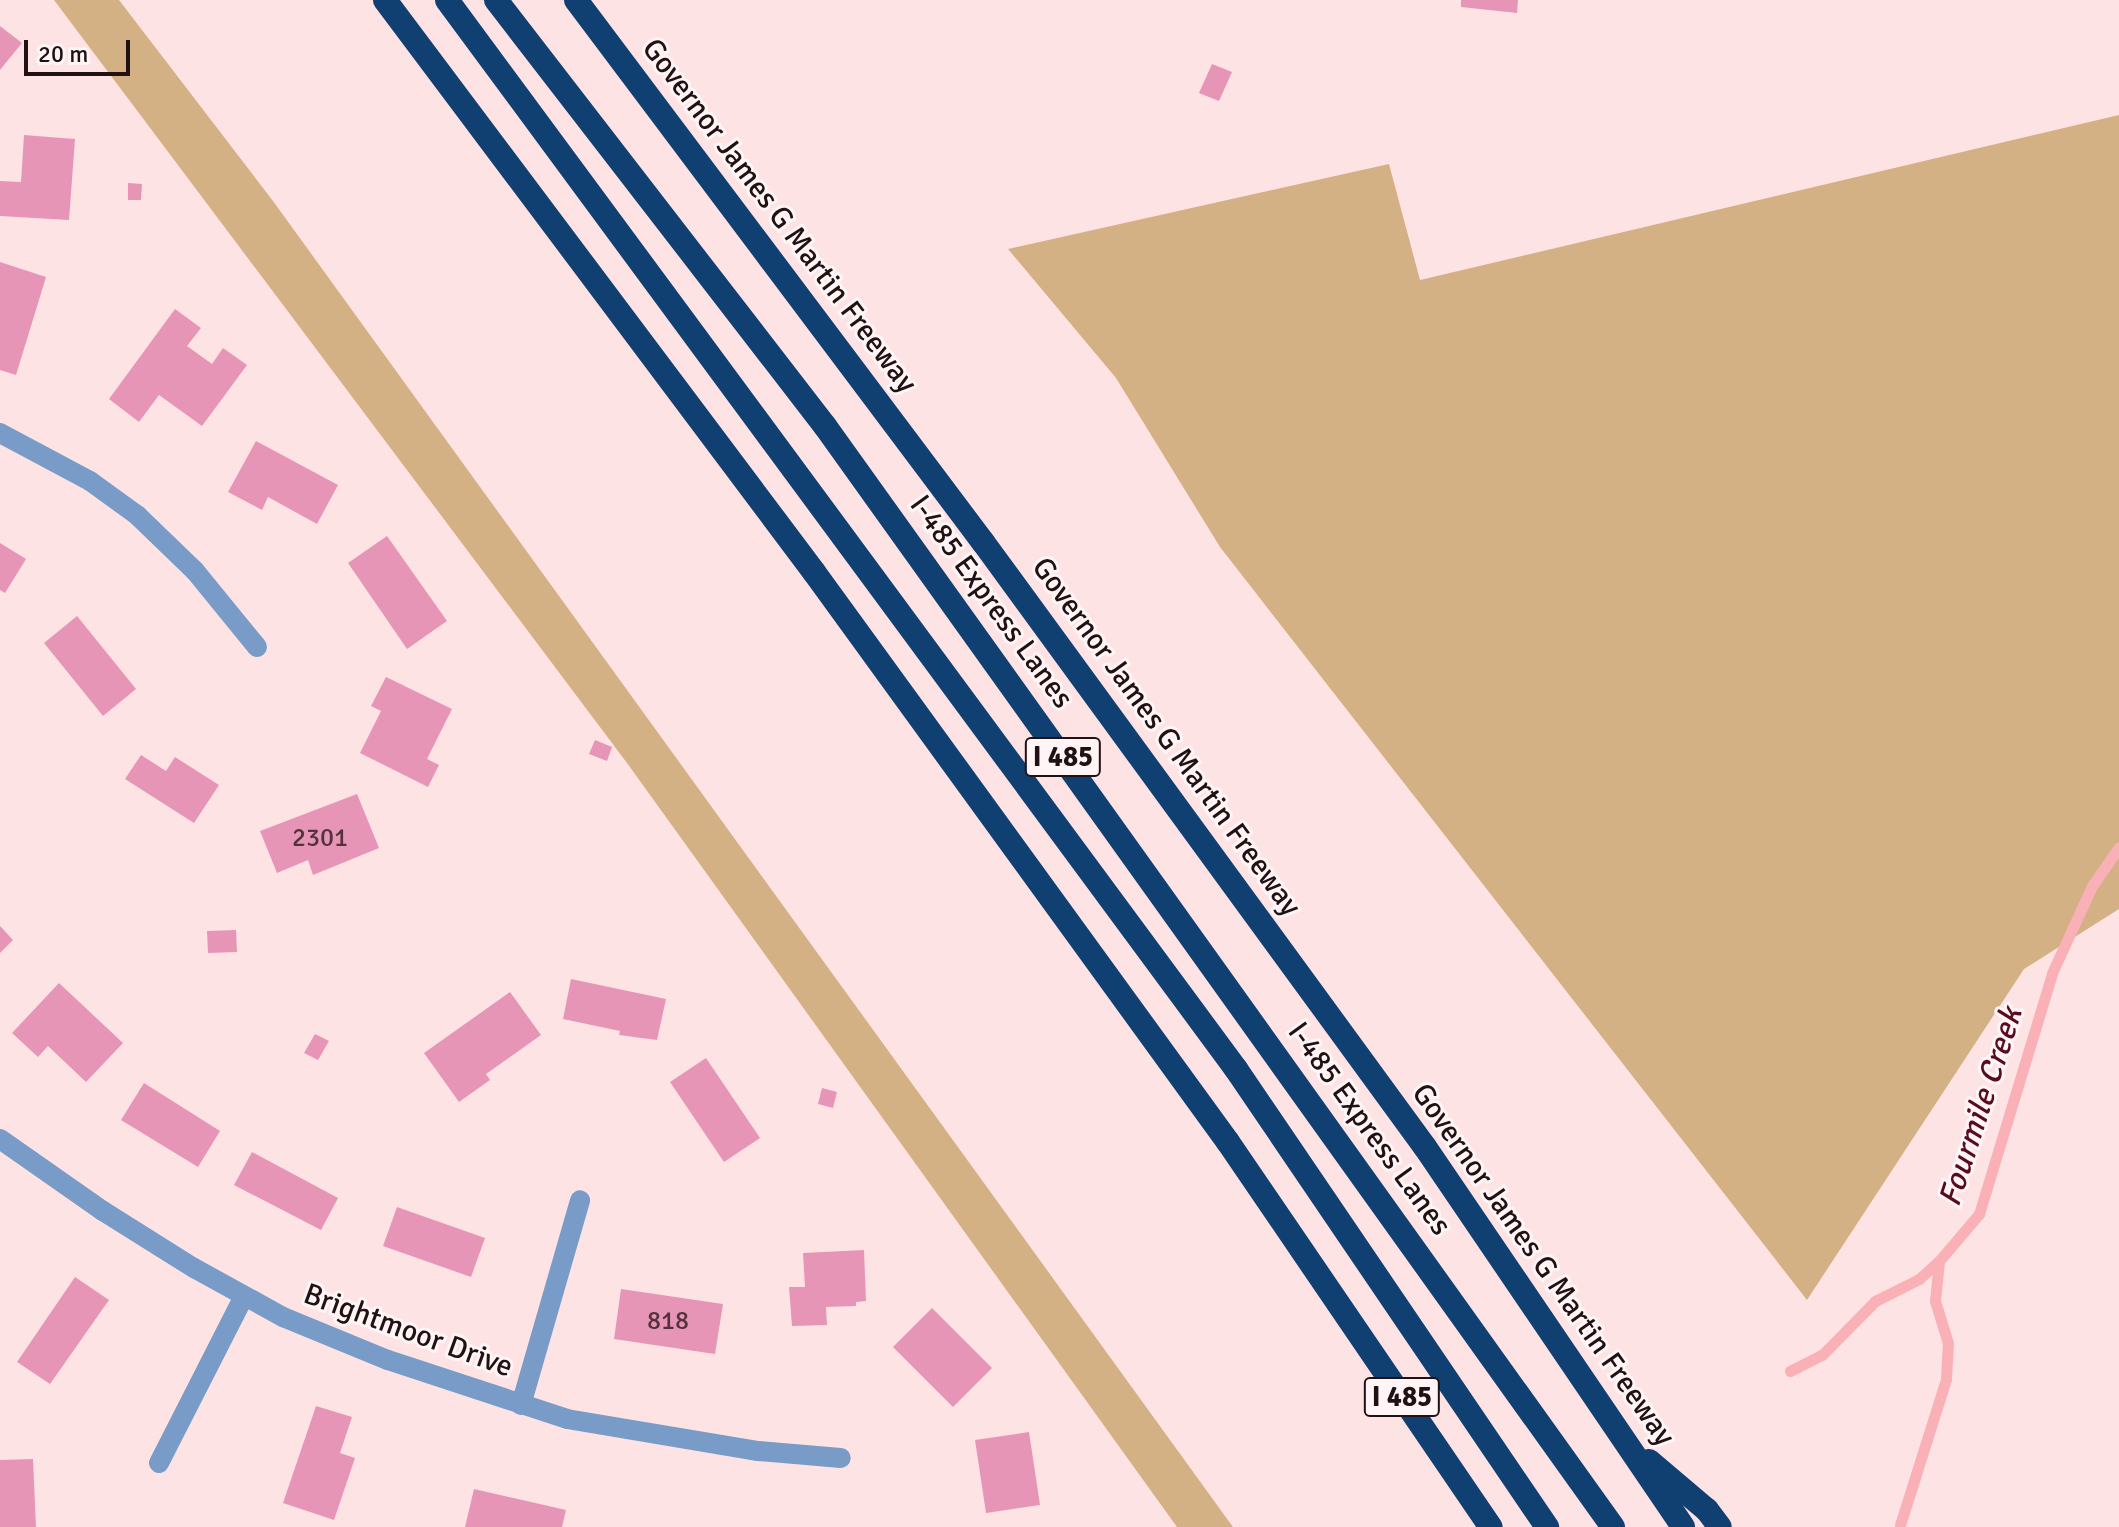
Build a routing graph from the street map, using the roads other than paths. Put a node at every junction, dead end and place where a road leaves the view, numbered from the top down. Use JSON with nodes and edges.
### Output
{"nodes":[{"id":1,"x":385,"y":0,"type":"edge"},
{"id":2,"x":447,"y":0,"type":"edge"},
{"id":3,"x":496,"y":0,"type":"edge"},
{"id":4,"x":576,"y":0,"type":"edge"},
{"id":5,"x":0,"y":433,"type":"edge"},
{"id":6,"x":257,"y":647,"type":"dead end"},
{"id":7,"x":0,"y":1139,"type":"edge"},
{"id":8,"x":580,"y":1200,"type":"dead end"},
{"id":9,"x":244,"y":1296,"type":"junction"},
{"id":10,"x":521,"y":1405,"type":"junction"},
{"id":11,"x":1626,"y":1443,"type":"junction"},
{"id":12,"x":841,"y":1458,"type":"dead end"},
{"id":13,"x":159,"y":1463,"type":"dead end"},
{"id":14,"x":1491,"y":1527,"type":"edge"},
{"id":15,"x":1547,"y":1527,"type":"edge"},
{"id":16,"x":1613,"y":1527,"type":"edge"},
{"id":17,"x":1683,"y":1527,"type":"edge"},
{"id":18,"x":1720,"y":1527,"type":"edge"}],
"edges":[{"from":1,"to":14,"type":"highway","number":"I 485"},
{"from":2,"to":15,"type":"highway","number":"I 485"},
{"from":3,"to":16,"type":"highway","name":"I-485 Express Lanes","number":"I 485"},
{"from":4,"to":11,"type":"highway","name":"Governor James G Martin Freeway","number":"I 485"},
{"from":5,"to":6,"type":"street"},
{"from":7,"to":9,"type":"street","name":"Brightmoor Drive"},
{"from":8,"to":10,"type":"street"},
{"from":9,"to":10,"type":"street","name":"Brightmoor Drive"},
{"from":9,"to":13,"type":"street"},
{"from":10,"to":12,"type":"street","name":"Brightmoor Drive"},
{"from":11,"to":17,"type":"highway","name":"Governor James G Martin Freeway","number":"I 485"},
{"from":11,"to":18,"type":"highway"}]}
